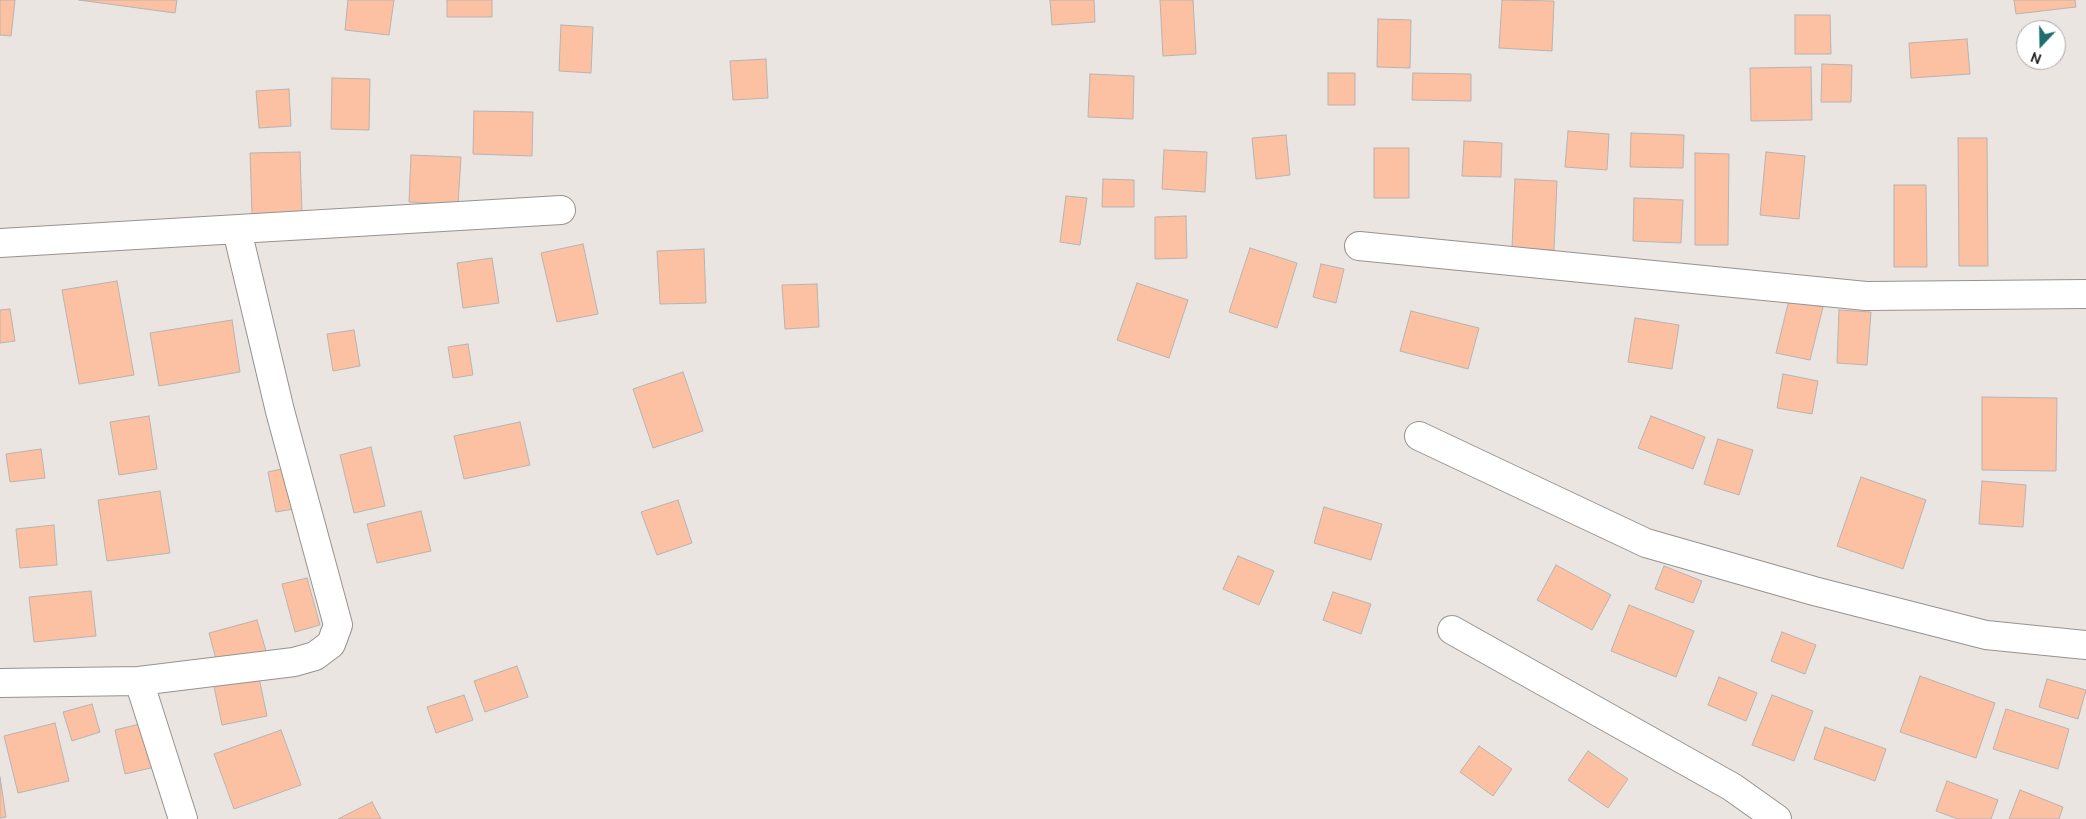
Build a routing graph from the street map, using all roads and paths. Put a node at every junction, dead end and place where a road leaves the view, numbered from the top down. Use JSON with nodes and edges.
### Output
{"nodes":[{"id":1,"x":561,"y":210,"type":"dead end"},
{"id":2,"x":237,"y":230,"type":"junction"},
{"id":3,"x":0,"y":243,"type":"edge"},
{"id":4,"x":1359,"y":246,"type":"dead end"},
{"id":5,"x":2086,"y":294,"type":"edge"},
{"id":6,"x":1419,"y":436,"type":"dead end"},
{"id":7,"x":1452,"y":630,"type":"dead end"},
{"id":8,"x":2086,"y":645,"type":"edge"},
{"id":9,"x":138,"y":681,"type":"junction"},
{"id":10,"x":0,"y":683,"type":"edge"},
{"id":11,"x":183,"y":819,"type":"edge"},
{"id":12,"x":1777,"y":819,"type":"edge"}],
"edges":[{"from":1,"to":2,"type":"street"},
{"from":2,"to":3,"type":"street"},
{"from":2,"to":9,"type":"street"},
{"from":4,"to":5,"type":"street"},
{"from":6,"to":8,"type":"street"},
{"from":7,"to":12,"type":"street"},
{"from":9,"to":10,"type":"street"},
{"from":9,"to":11,"type":"street"}]}
